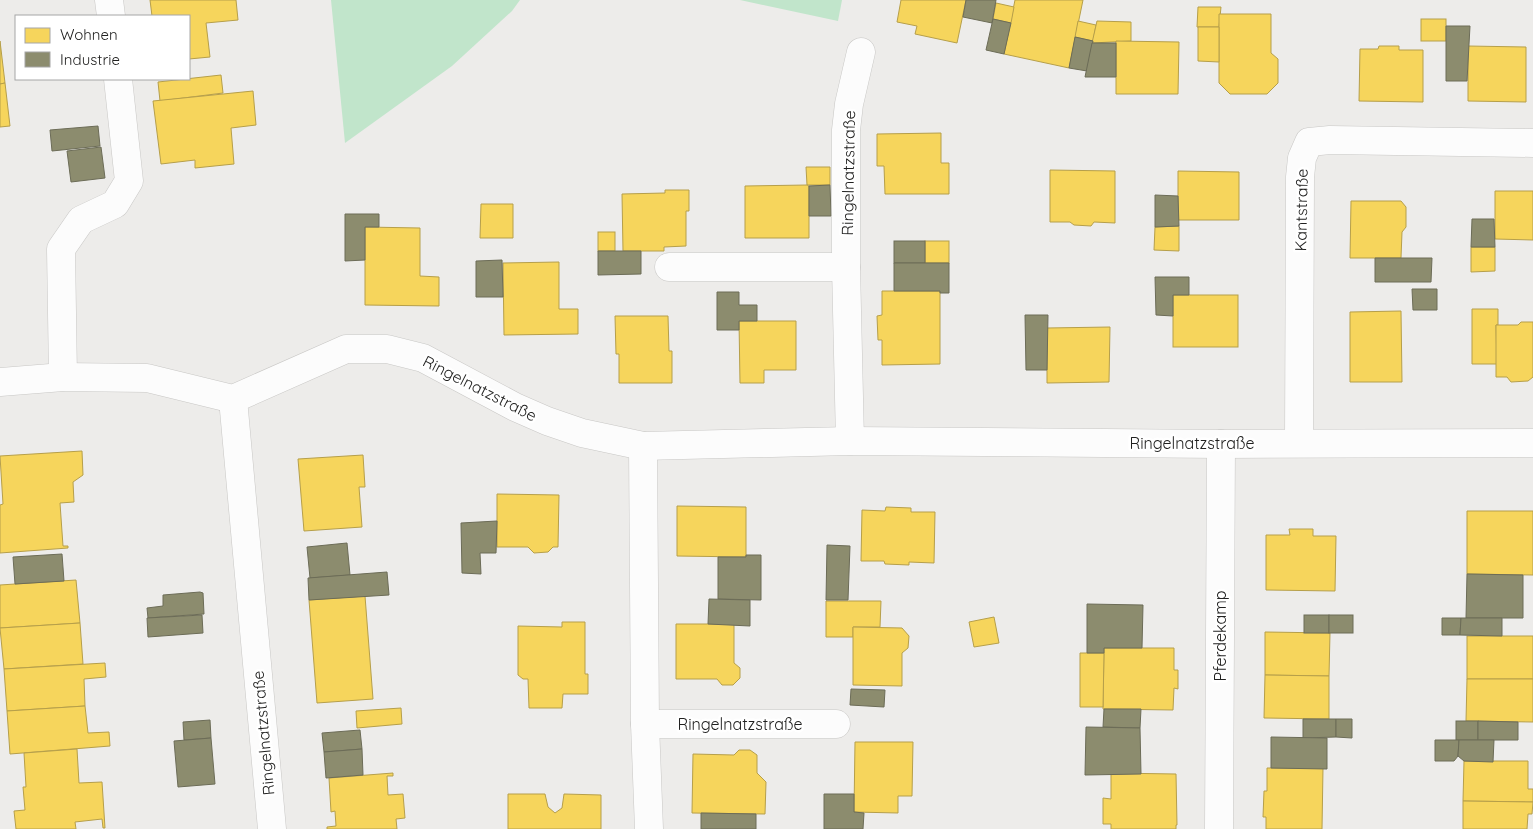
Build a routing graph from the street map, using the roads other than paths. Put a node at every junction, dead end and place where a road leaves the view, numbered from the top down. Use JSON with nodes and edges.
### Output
{"nodes":[{"id":1,"x":109,"y":0,"type":"edge"},
{"id":2,"x":111,"y":15,"type":"edge"},
{"id":3,"x":861,"y":52,"type":"dead end"},
{"id":4,"x":118,"y":80,"type":"edge"},
{"id":5,"x":1533,"y":143,"type":"edge"},
{"id":6,"x":669,"y":267,"type":"dead end"},
{"id":7,"x":846,"y":267,"type":"junction"},
{"id":8,"x":63,"y":377,"type":"junction"},
{"id":9,"x":0,"y":382,"type":"edge"},
{"id":10,"x":233,"y":398,"type":"junction"},
{"id":11,"x":850,"y":441,"type":"junction"},
{"id":12,"x":1299,"y":443,"type":"junction"},
{"id":13,"x":1533,"y":443,"type":"edge"},
{"id":14,"x":1221,"y":444,"type":"junction"},
{"id":15,"x":643,"y":446,"type":"junction"},
{"id":16,"x":645,"y":724,"type":"junction"},
{"id":17,"x":836,"y":724,"type":"dead end"},
{"id":18,"x":272,"y":829,"type":"edge"},
{"id":19,"x":649,"y":829,"type":"edge"},
{"id":20,"x":1219,"y":829,"type":"edge"}],
"edges":[{"from":1,"to":2,"type":"street"},
{"from":3,"to":7,"type":"street","name":"Ringelnatzstraße"},
{"from":4,"to":8,"type":"street"},
{"from":5,"to":12,"type":"street","name":"Kantstraße"},
{"from":6,"to":7,"type":"street"},
{"from":7,"to":11,"type":"street","name":"Ringelnatzstraße"},
{"from":8,"to":9,"type":"street"},
{"from":8,"to":10,"type":"street"},
{"from":10,"to":15,"type":"street","name":"Ringelnatzstraße"},
{"from":10,"to":18,"type":"street","name":"Ringelnatzstraße"},
{"from":11,"to":14,"type":"street","name":"Ringelnatzstraße"},
{"from":11,"to":15,"type":"street","name":"Ringelnatzstraße"},
{"from":12,"to":13,"type":"street","name":"Ringelnatzstraße"},
{"from":12,"to":14,"type":"street","name":"Ringelnatzstraße"},
{"from":14,"to":20,"type":"street","name":"Pferdekamp"},
{"from":15,"to":16,"type":"street"},
{"from":16,"to":17,"type":"street","name":"Ringelnatzstraße"},
{"from":16,"to":19,"type":"street"}]}
